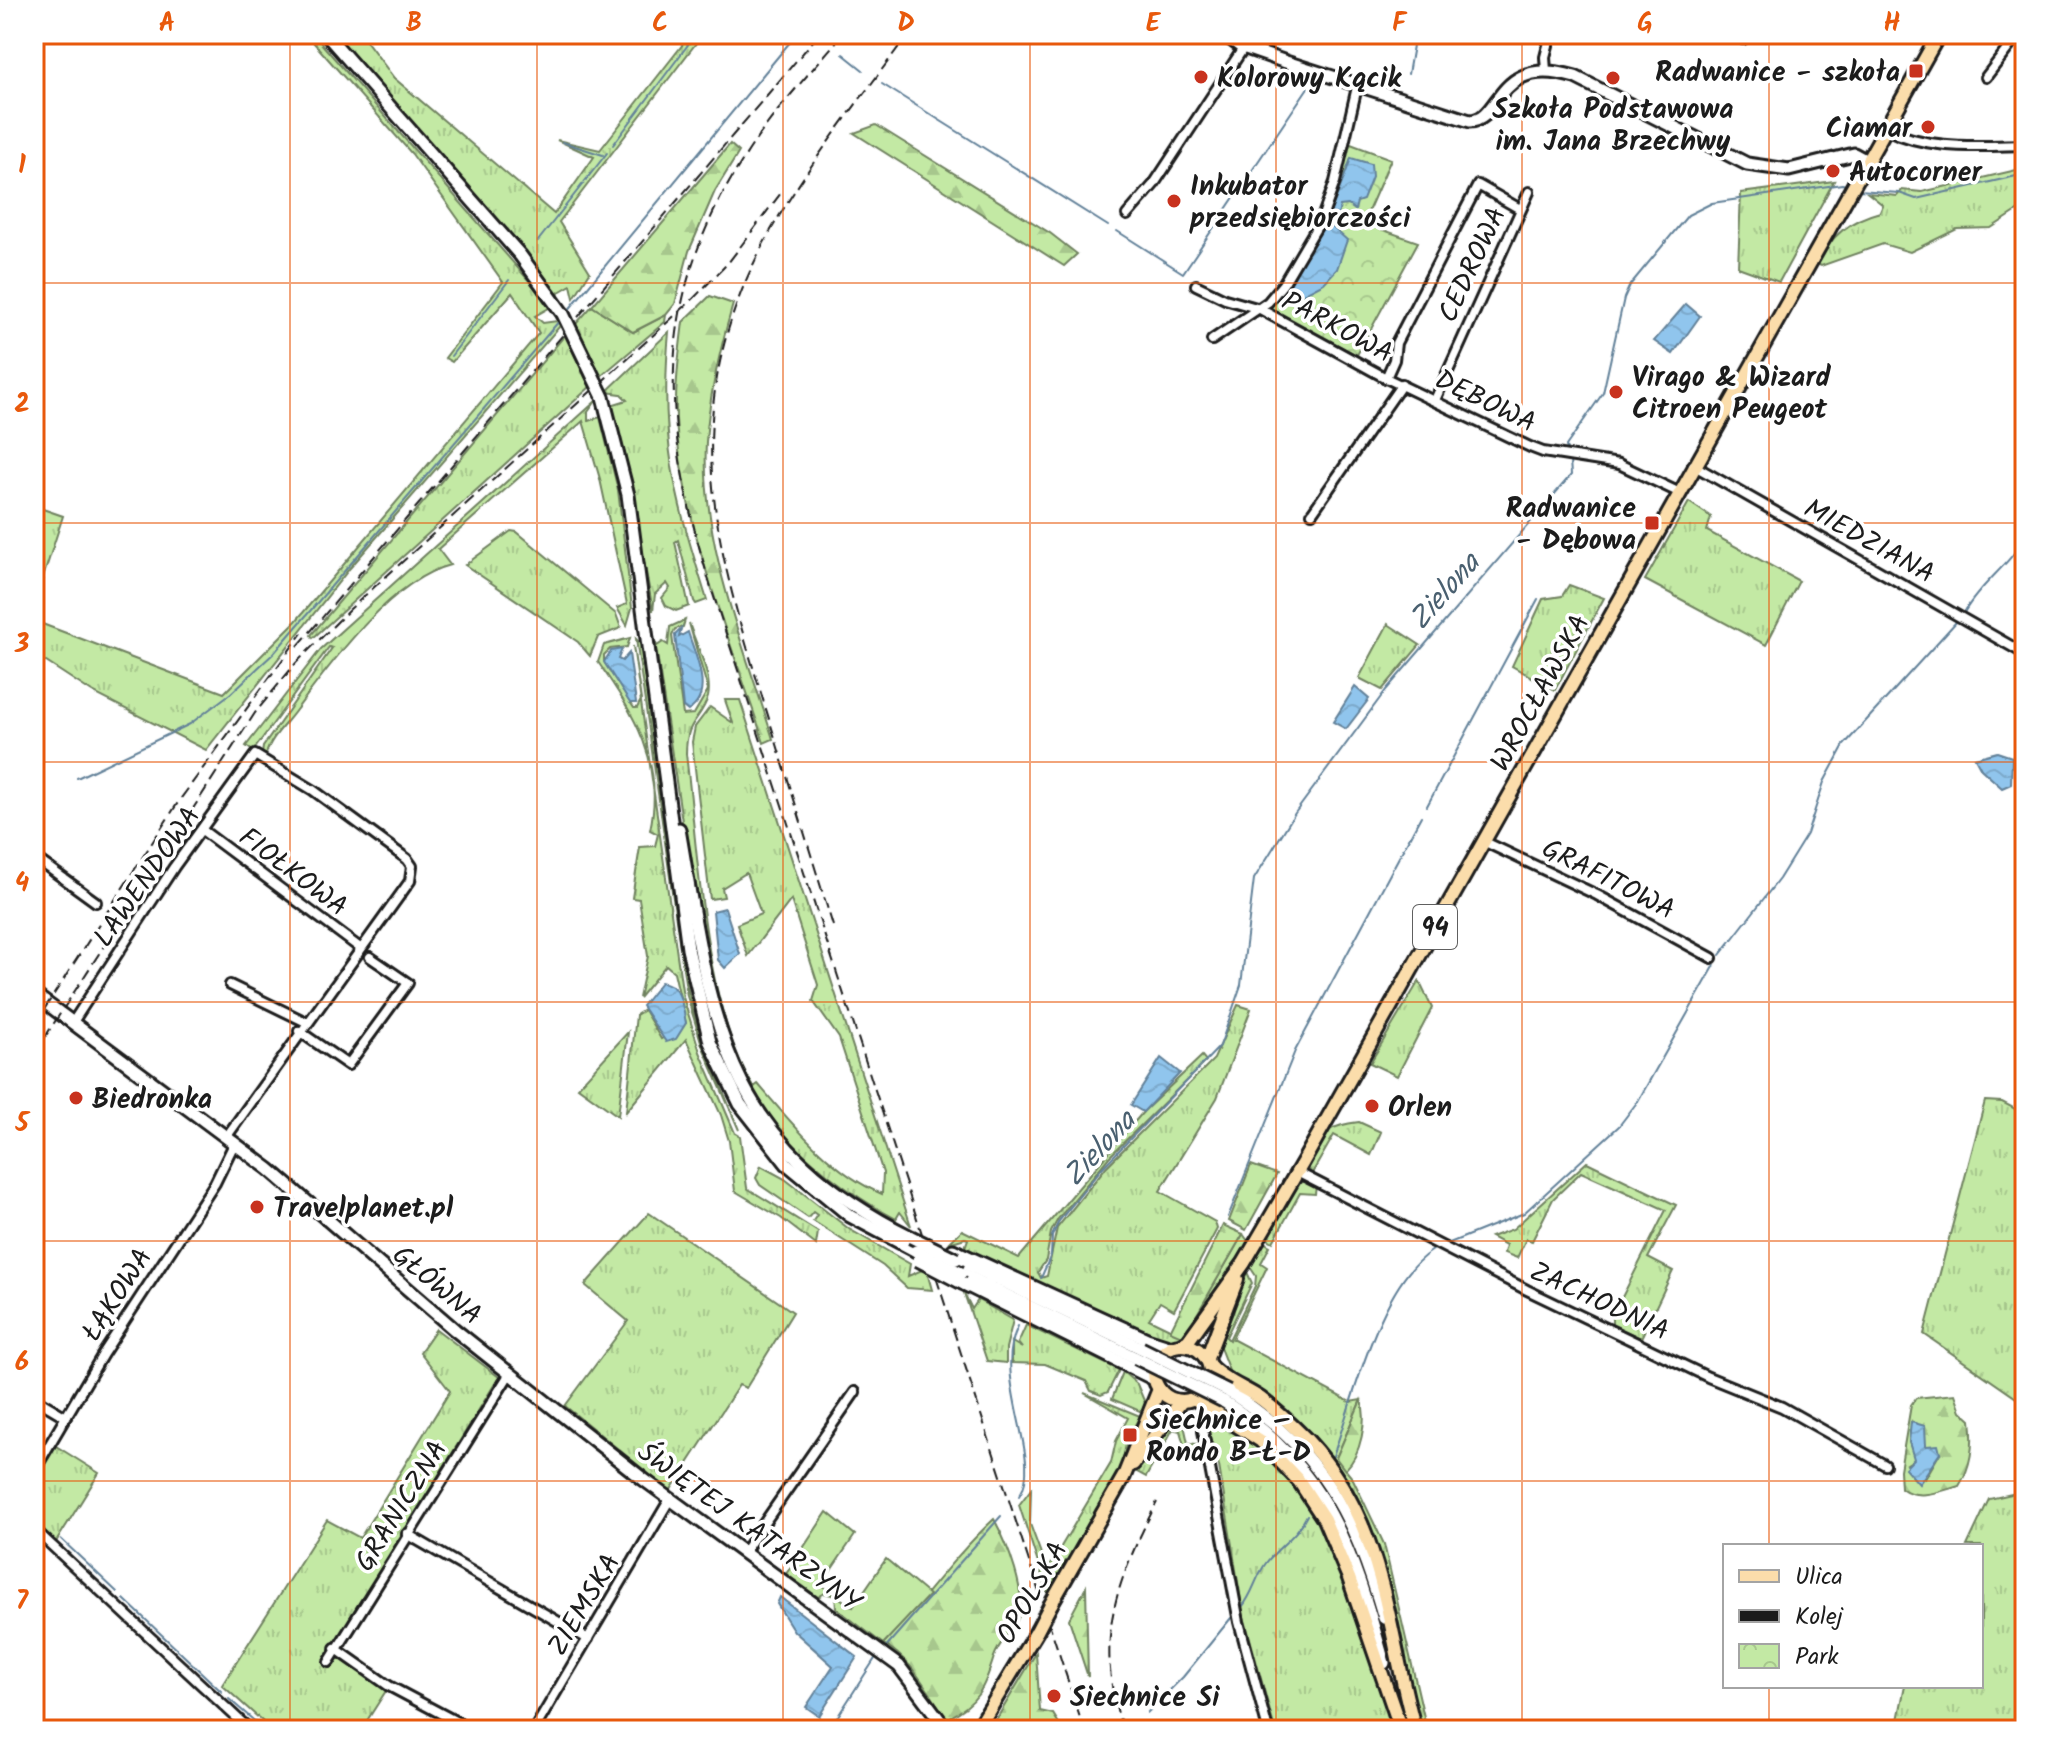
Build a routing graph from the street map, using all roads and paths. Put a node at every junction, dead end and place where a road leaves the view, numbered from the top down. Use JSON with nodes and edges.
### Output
{"nodes":[{"id":1,"x":326,"y":34,"type":"edge"},
{"id":2,"x":1224,"y":34,"type":"edge"},
{"id":3,"x":1551,"y":34,"type":"edge"},
{"id":4,"x":1939,"y":34,"type":"edge"},
{"id":5,"x":2019,"y":34,"type":"edge"},
{"id":6,"x":1244,"y":47,"type":"junction"},
{"id":7,"x":1546,"y":71,"type":"junction"},
{"id":8,"x":1986,"y":77,"type":"dead end"},
{"id":9,"x":1357,"y":87,"type":"junction"},
{"id":10,"x":1883,"y":127,"type":"junction"},
{"id":11,"x":2025,"y":145,"type":"edge"},
{"id":12,"x":1865,"y":160,"type":"junction"},
{"id":13,"x":1529,"y":192,"type":"dead end"},
{"id":14,"x":1520,"y":209,"type":"junction"},
{"id":15,"x":1127,"y":215,"type":"dead end"},
{"id":16,"x":1196,"y":285,"type":"dead end"},
{"id":17,"x":1260,"y":309,"type":"junction"},
{"id":18,"x":1212,"y":340,"type":"dead end"},
{"id":19,"x":1386,"y":378,"type":"junction"},
{"id":20,"x":1402,"y":384,"type":"junction"},
{"id":21,"x":1435,"y":400,"type":"junction"},
{"id":22,"x":1693,"y":465,"type":"junction"},
{"id":23,"x":1678,"y":492,"type":"junction"},
{"id":24,"x":1312,"y":513,"type":"dead end"},
{"id":25,"x":2025,"y":654,"type":"edge"},
{"id":26,"x":661,"y":730,"type":"junction"},
{"id":27,"x":202,"y":830,"type":"junction"},
{"id":28,"x":1483,"y":841,"type":"junction"},
{"id":29,"x":34,"y":857,"type":"edge"},
{"id":30,"x":412,"y":866,"type":"joint"},
{"id":31,"x":96,"y":902,"type":"dead end"},
{"id":32,"x":360,"y":948,"type":"junction"},
{"id":33,"x":370,"y":957,"type":"dead end"},
{"id":34,"x":1712,"y":958,"type":"dead end"},
{"id":35,"x":230,"y":985,"type":"dead end"},
{"id":36,"x":34,"y":994,"type":"edge"},
{"id":37,"x":73,"y":1022,"type":"junction"},
{"id":38,"x":306,"y":1022,"type":"junction"},
{"id":39,"x":299,"y":1031,"type":"junction"},
{"id":40,"x":231,"y":1139,"type":"junction"},
{"id":41,"x":1297,"y":1172,"type":"junction"},
{"id":42,"x":920,"y":1252,"type":"junction"},
{"id":43,"x":955,"y":1254,"type":"junction"},
{"id":44,"x":1244,"y":1263,"type":"junction"},
{"id":45,"x":962,"y":1279,"type":"junction"},
{"id":46,"x":1176,"y":1346,"type":"junction"},
{"id":47,"x":1138,"y":1353,"type":"junction"},
{"id":48,"x":1208,"y":1362,"type":"junction"},
{"id":49,"x":510,"y":1373,"type":"junction"},
{"id":50,"x":1156,"y":1384,"type":"junction"},
{"id":51,"x":855,"y":1392,"type":"dead end"},
{"id":52,"x":1226,"y":1396,"type":"junction"},
{"id":53,"x":34,"y":1398,"type":"edge"},
{"id":54,"x":1195,"y":1399,"type":"junction"},
{"id":55,"x":1181,"y":1402,"type":"junction"},
{"id":56,"x":66,"y":1417,"type":"junction"},
{"id":57,"x":1203,"y":1431,"type":"dead end"},
{"id":58,"x":1885,"y":1465,"type":"dead end"},
{"id":59,"x":34,"y":1471,"type":"edge"},
{"id":60,"x":1124,"y":1476,"type":"junction"},
{"id":61,"x":670,"y":1499,"type":"junction"},
{"id":62,"x":34,"y":1529,"type":"edge"},
{"id":63,"x":407,"y":1534,"type":"junction"},
{"id":64,"x":744,"y":1552,"type":"junction"},
{"id":65,"x":588,"y":1639,"type":"junction"},
{"id":66,"x":335,"y":1648,"type":"junction"},
{"id":67,"x":1397,"y":1661,"type":"junction"},
{"id":68,"x":329,"y":1662,"type":"dead end"},
{"id":69,"x":1389,"y":1691,"type":"junction"},
{"id":70,"x":250,"y":1730,"type":"edge"},
{"id":71,"x":472,"y":1730,"type":"edge"},
{"id":72,"x":534,"y":1730,"type":"edge"},
{"id":73,"x":947,"y":1730,"type":"edge"},
{"id":74,"x":977,"y":1730,"type":"edge"},
{"id":75,"x":1268,"y":1730,"type":"edge"},
{"id":76,"x":1401,"y":1730,"type":"edge"},
{"id":77,"x":1415,"y":1730,"type":"edge"}],
"edges":[{"from":1,"to":26,"type":"main road","bridge":true},
{"from":2,"to":6,"type":"main road"},
{"from":3,"to":7,"type":"street"},
{"from":4,"to":10,"type":"main road","number":"94"},
{"from":5,"to":8,"type":"street"},
{"from":6,"to":9,"type":"main road"},
{"from":6,"to":15,"type":"street"},
{"from":7,"to":9,"type":"main road"},
{"from":7,"to":12,"type":"main road"},
{"from":9,"to":17,"type":"street","name":"PARKOWA"},
{"from":10,"to":11,"type":"street"},
{"from":10,"to":12,"type":"main road","number":"94"},
{"from":12,"to":22,"type":"main road","name":"WROCŁAWSKA","number":"94"},
{"from":13,"to":14,"type":"street","name":"CEDROWA"},
{"from":14,"to":19,"type":"street"},
{"from":14,"to":21,"type":"street","name":"CEDROWA"},
{"from":16,"to":17,"type":"street"},
{"from":17,"to":18,"type":"street"},
{"from":17,"to":19,"type":"street","name":"PARKOWA"},
{"from":19,"to":20,"type":"street","name":"PARKOWA"},
{"from":20,"to":21,"type":"street","name":"DĘBOWA"},
{"from":20,"to":24,"type":"street","name":"DĘBOWA"},
{"from":21,"to":23,"type":"street","name":"DĘBOWA"},
{"from":22,"to":23,"type":"main road","name":"WROCŁAWSKA","number":"94"},
{"from":22,"to":25,"type":"street","name":"MIEDZIANA"},
{"from":23,"to":28,"type":"main road","name":"WROCŁAWSKA","number":"94"},
{"from":26,"to":42,"type":"main road","bridge":true},
{"from":26,"to":42,"type":"main road"},
{"from":27,"to":30,"type":"street","name":"LAWENDOWA"},
{"from":27,"to":32,"type":"street","name":"FIOŁKOWA"},
{"from":27,"to":37,"type":"street","name":"LAWENDOWA"},
{"from":28,"to":34,"type":"street","name":"GRAFITOWA"},
{"from":28,"to":41,"type":"main road","name":"WROCŁAWSKA","number":"94"},
{"from":29,"to":31,"type":"street"},
{"from":30,"to":32,"type":"street","name":"ŁĄKOWA"},
{"from":32,"to":38,"type":"street","name":"ŁĄKOWA"},
{"from":33,"to":39,"type":"street"},
{"from":35,"to":38,"type":"street"},
{"from":36,"to":37,"type":"main road","name":"GŁÓWNA"},
{"from":37,"to":40,"type":"main road","name":"GŁÓWNA"},
{"from":38,"to":39,"type":"street","name":"ŁĄKOWA"},
{"from":39,"to":40,"type":"street","name":"ŁĄKOWA"},
{"from":40,"to":49,"type":"main road","name":"GŁÓWNA"},
{"from":40,"to":56,"type":"street","name":"ŁĄKOWA"},
{"from":41,"to":44,"type":"main road","name":"WROCŁAWSKA","number":"94"},
{"from":41,"to":58,"type":"street","name":"ZACHODNIA"},
{"from":42,"to":43,"type":"main road","bridge":true},
{"from":42,"to":45,"type":"main road","bridge":true},
{"from":43,"to":46,"type":"main road"},
{"from":43,"to":47,"type":"main road"},
{"from":44,"to":46,"type":"main road","number":"94"},
{"from":44,"to":48,"type":"main road","number":"94"},
{"from":45,"to":47,"type":"main road"},
{"from":45,"to":50,"type":"main road"},
{"from":46,"to":48,"type":"main road"},
{"from":46,"to":50,"type":"main road","number":"94"},
{"from":47,"to":52,"type":"main road","bridge":true},
{"from":48,"to":54,"type":"main road","number":"94"},
{"from":48,"to":67,"type":"main road"},
{"from":49,"to":61,"type":"main road","name":"ŚWIĘTEJ KATARZYNY"},
{"from":49,"to":63,"type":"street","name":"GRANICZNA"},
{"from":50,"to":55,"type":"main road"},
{"from":50,"to":60,"type":"main road","name":"OPOLSKA","number":"94"},
{"from":51,"to":64,"type":"street"},
{"from":52,"to":67,"type":"main road"},
{"from":52,"to":69,"type":"main road"},
{"from":53,"to":56,"type":"street"},
{"from":54,"to":55,"type":"main road"},
{"from":54,"to":69,"type":"main road"},
{"from":55,"to":60,"type":"main road","name":"OPOLSKA","number":"94"},
{"from":56,"to":59,"type":"street","name":"ŁĄKOWA"},
{"from":57,"to":75,"type":"street"},
{"from":60,"to":74,"type":"main road","name":"OPOLSKA","number":"94","bridge":true},
{"from":61,"to":64,"type":"main road","name":"ŚWIĘTEJ KATARZYNY"},
{"from":61,"to":65,"type":"street","name":"ZIEMSKA"},
{"from":62,"to":70,"type":"street"},
{"from":63,"to":65,"type":"street"},
{"from":63,"to":66,"type":"street","name":"GRANICZNA"},
{"from":64,"to":73,"type":"main road","name":"ŚWIĘTEJ KATARZYNY"},
{"from":65,"to":72,"type":"street","name":"ZIEMSKA"},
{"from":66,"to":68,"type":"street","name":"GRANICZNA"},
{"from":66,"to":71,"type":"street"},
{"from":67,"to":77,"type":"main road"},
{"from":69,"to":76,"type":"main road"}]}
